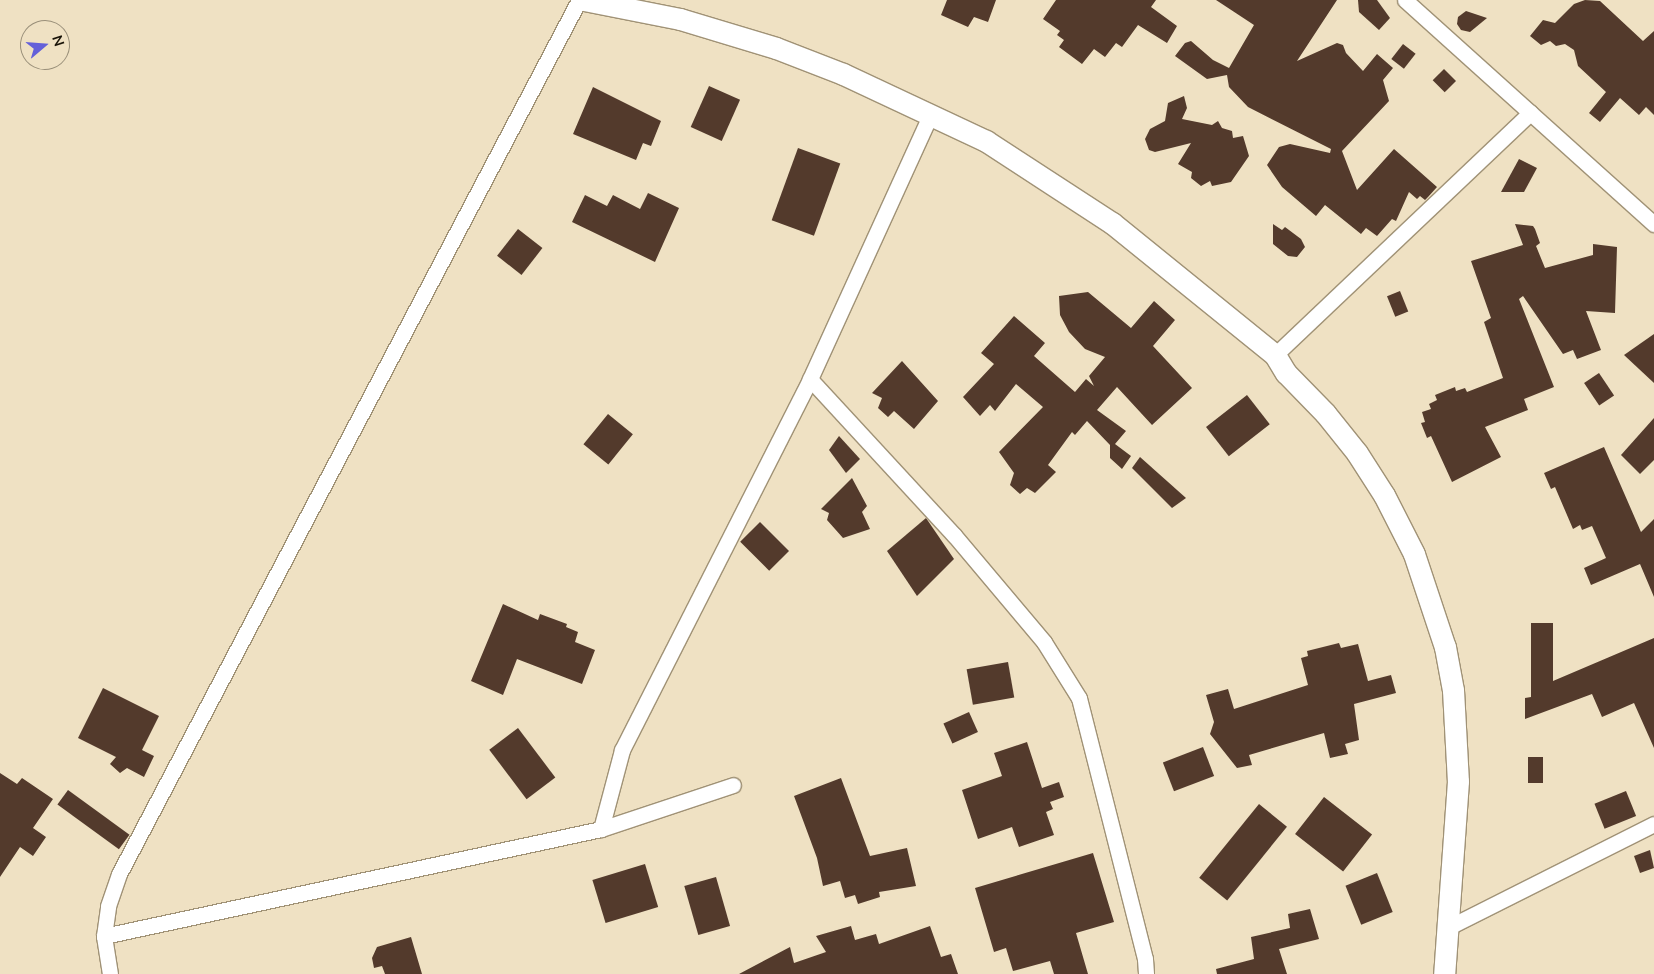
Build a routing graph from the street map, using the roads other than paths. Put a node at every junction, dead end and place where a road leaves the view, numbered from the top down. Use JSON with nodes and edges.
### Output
{"nodes":[{"id":1,"x":580,"y":0,"type":"edge"},
{"id":2,"x":584,"y":0,"type":"edge"},
{"id":3,"x":1405,"y":0,"type":"edge"},
{"id":4,"x":1530,"y":113,"type":"junction"},
{"id":5,"x":931,"y":114,"type":"junction"},
{"id":6,"x":1654,"y":224,"type":"edge"},
{"id":7,"x":1275,"y":355,"type":"junction"},
{"id":8,"x":810,"y":379,"type":"junction"},
{"id":9,"x":733,"y":785,"type":"dead end"},
{"id":10,"x":1654,"y":824,"type":"edge"},
{"id":11,"x":601,"y":829,"type":"junction"},
{"id":12,"x":1449,"y":927,"type":"junction"},
{"id":13,"x":104,"y":936,"type":"junction"},
{"id":14,"x":110,"y":974,"type":"edge"},
{"id":15,"x":1146,"y":974,"type":"edge"},
{"id":16,"x":1444,"y":974,"type":"edge"}],
"edges":[{"from":1,"to":13,"type":"street"},
{"from":2,"to":5,"type":"main road"},
{"from":3,"to":4,"type":"street"},
{"from":4,"to":6,"type":"street"},
{"from":4,"to":7,"type":"street"},
{"from":5,"to":7,"type":"main road"},
{"from":5,"to":8,"type":"street"},
{"from":7,"to":12,"type":"main road"},
{"from":8,"to":11,"type":"street"},
{"from":8,"to":15,"type":"street"},
{"from":9,"to":11,"type":"street"},
{"from":10,"to":12,"type":"street"},
{"from":11,"to":13,"type":"street"},
{"from":12,"to":16,"type":"main road"},
{"from":13,"to":14,"type":"street"}]}
